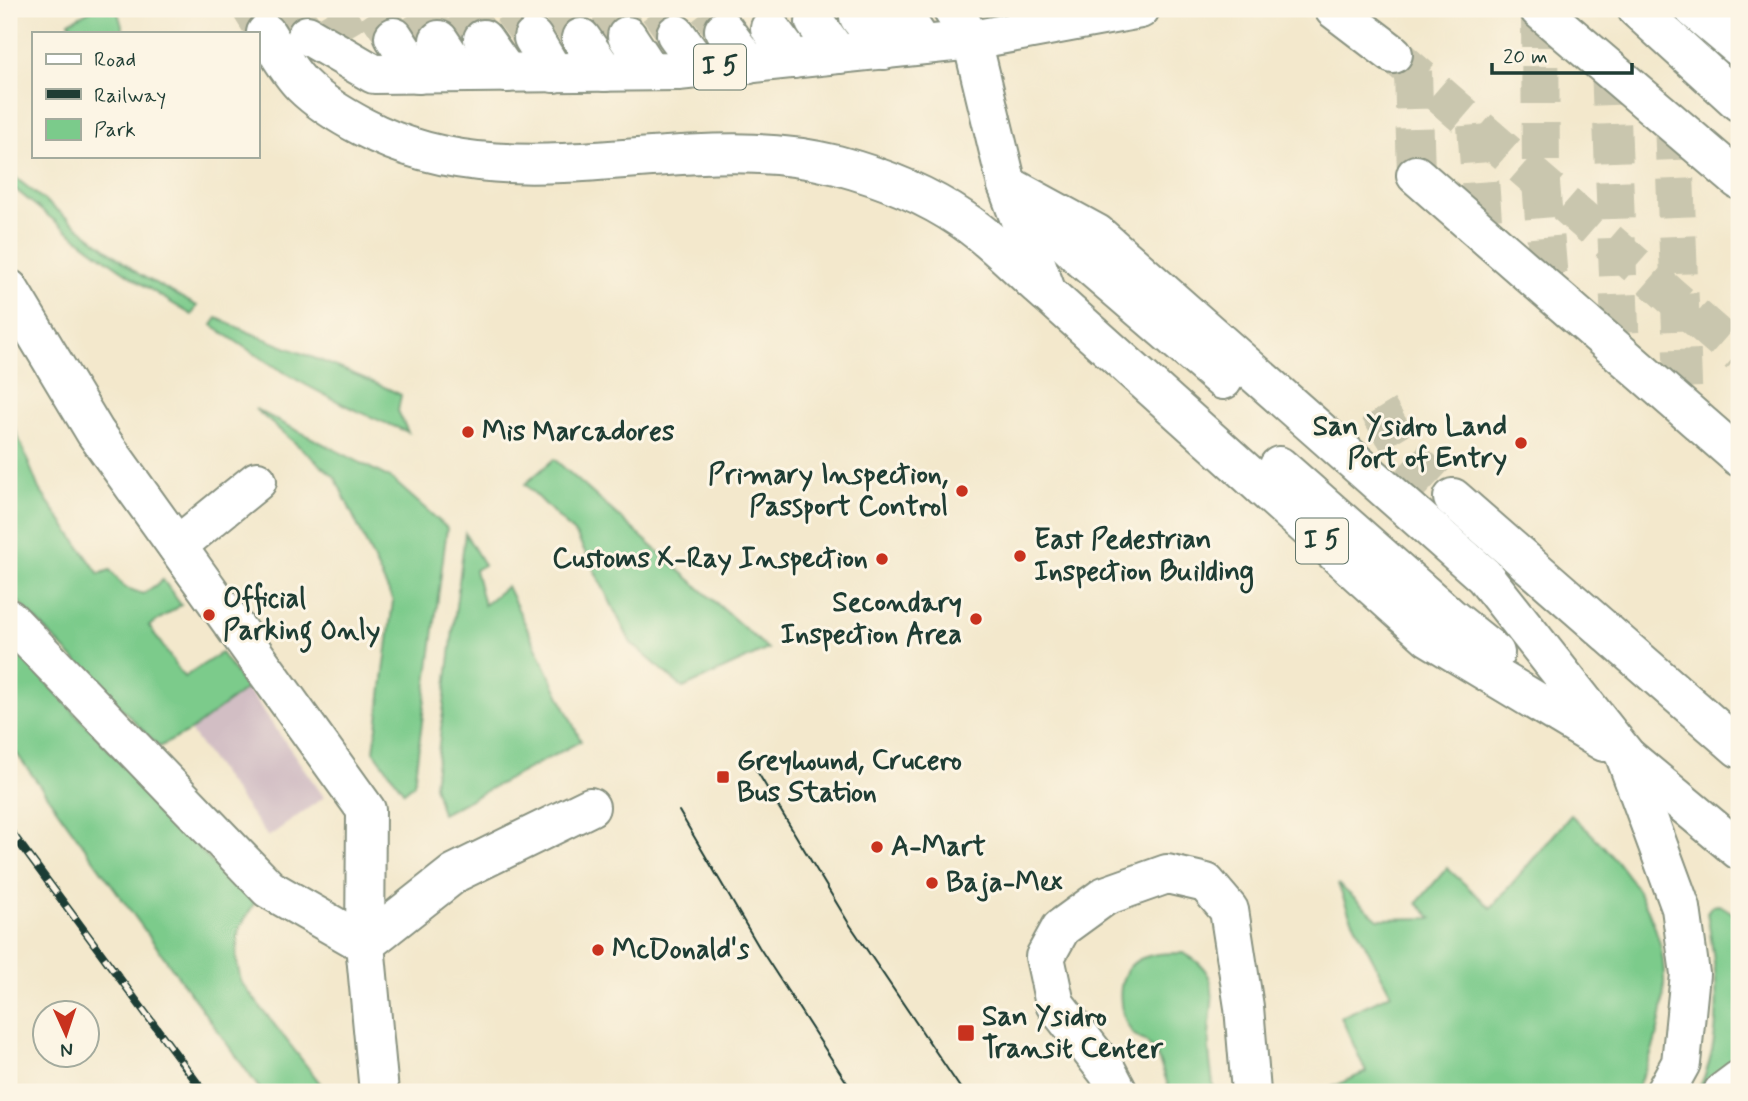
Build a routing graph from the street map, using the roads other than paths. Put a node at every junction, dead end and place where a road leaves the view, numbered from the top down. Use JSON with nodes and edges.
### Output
{"nodes":[{"id":1,"x":952,"y":9,"type":"edge"},
{"id":2,"x":1334,"y":9,"type":"edge"},
{"id":3,"x":1539,"y":9,"type":"edge"},
{"id":4,"x":1694,"y":9,"type":"edge"},
{"id":5,"x":1121,"y":11,"type":"edge"},
{"id":6,"x":1650,"y":11,"type":"edge"},
{"id":7,"x":901,"y":12,"type":"dead end"},
{"id":8,"x":1060,"y":16,"type":"edge"},
{"id":9,"x":859,"y":17,"type":"dead end"},
{"id":10,"x":1010,"y":21,"type":"edge"},
{"id":11,"x":815,"y":22,"type":"dead end"},
{"id":12,"x":770,"y":28,"type":"dead end"},
{"id":13,"x":724,"y":30,"type":"tunnel mouth"},
{"id":14,"x":266,"y":33,"type":"tunnel mouth"},
{"id":15,"x":676,"y":34,"type":"tunnel mouth"},
{"id":16,"x":307,"y":35,"type":"tunnel mouth"},
{"id":17,"x":627,"y":36,"type":"tunnel mouth"},
{"id":18,"x":350,"y":37,"type":"tunnel mouth"},
{"id":19,"x":394,"y":37,"type":"tunnel mouth"},
{"id":20,"x":533,"y":38,"type":"tunnel mouth"},
{"id":21,"x":581,"y":38,"type":"tunnel mouth"},
{"id":22,"x":439,"y":40,"type":"tunnel mouth"},
{"id":23,"x":483,"y":40,"type":"tunnel mouth"},
{"id":24,"x":972,"y":40,"type":"junction"},
{"id":25,"x":923,"y":45,"type":"junction"},
{"id":26,"x":1739,"y":47,"type":"edge"},
{"id":27,"x":884,"y":50,"type":"junction"},
{"id":28,"x":838,"y":54,"type":"junction"},
{"id":29,"x":1393,"y":54,"type":"tunnel mouth"},
{"id":30,"x":793,"y":59,"type":"junction"},
{"id":31,"x":749,"y":64,"type":"junction"},
{"id":32,"x":701,"y":69,"type":"junction"},
{"id":33,"x":650,"y":71,"type":"junction"},
{"id":34,"x":554,"y":72,"type":"junction"},
{"id":35,"x":606,"y":72,"type":"junction"},
{"id":36,"x":508,"y":73,"type":"junction"},
{"id":37,"x":374,"y":74,"type":"junction"},
{"id":38,"x":418,"y":74,"type":"junction"},
{"id":39,"x":461,"y":74,"type":"junction"},
{"id":40,"x":1739,"y":102,"type":"edge"},
{"id":41,"x":1416,"y":175,"type":"dead end"},
{"id":42,"x":1739,"y":180,"type":"edge"},
{"id":43,"x":1007,"y":185,"type":"junction"},
{"id":44,"x":9,"y":289,"type":"edge"},
{"id":45,"x":1047,"y":293,"type":"junction"},
{"id":46,"x":1739,"y":457,"type":"edge"},
{"id":47,"x":257,"y":481,"type":"dead end"},
{"id":48,"x":1453,"y":498,"type":"tunnel mouth"},
{"id":49,"x":177,"y":546,"type":"junction"},
{"id":50,"x":9,"y":619,"type":"edge"},
{"id":51,"x":1739,"y":748,"type":"edge"},
{"id":52,"x":1623,"y":753,"type":"junction"},
{"id":53,"x":590,"y":807,"type":"dead end"},
{"id":54,"x":1739,"y":850,"type":"edge"},
{"id":55,"x":365,"y":944,"type":"junction"},
{"id":56,"x":1739,"y":1080,"type":"edge"},
{"id":57,"x":379,"y":1092,"type":"edge"},
{"id":58,"x":1118,"y":1092,"type":"edge"},
{"id":59,"x":1251,"y":1092,"type":"edge"},
{"id":60,"x":1665,"y":1092,"type":"edge"},
{"id":61,"x":1723,"y":1092,"type":"edge"}],
"edges":[{"from":1,"to":24,"type":"main road","number":"I 5"},
{"from":2,"to":29,"type":"main road"},
{"from":3,"to":42,"type":"main road"},
{"from":4,"to":26,"type":"main road"},
{"from":5,"to":8,"type":"main road","number":"I 5"},
{"from":6,"to":40,"type":"main road"},
{"from":7,"to":25,"type":"main road"},
{"from":8,"to":10,"type":"main road","number":"I 5"},
{"from":9,"to":27,"type":"main road"},
{"from":10,"to":24,"type":"main road","number":"I 5"},
{"from":11,"to":28,"type":"main road"},
{"from":12,"to":30,"type":"main road","number":"I 5"},
{"from":13,"to":31,"type":"main road","number":"I 5"},
{"from":14,"to":45,"type":"main road"},
{"from":15,"to":32,"type":"main road","number":"I 5"},
{"from":16,"to":37,"type":"main road"},
{"from":17,"to":33,"type":"main road"},
{"from":18,"to":37,"type":"main road"},
{"from":19,"to":38,"type":"main road"},
{"from":20,"to":34,"type":"main road"},
{"from":21,"to":35,"type":"main road"},
{"from":22,"to":39,"type":"main road"},
{"from":23,"to":36,"type":"main road"},
{"from":24,"to":25,"type":"main road","number":"I 5"},
{"from":24,"to":43,"type":"main road","number":"I 5"},
{"from":25,"to":27,"type":"main road","number":"I 5"},
{"from":27,"to":28,"type":"main road","number":"I 5"},
{"from":28,"to":30,"type":"main road","number":"I 5"},
{"from":30,"to":31,"type":"main road","number":"I 5"},
{"from":31,"to":32,"type":"main road","number":"I 5"},
{"from":32,"to":33,"type":"main road","number":"I 5"},
{"from":33,"to":35,"type":"main road","number":"I 5"},
{"from":34,"to":35,"type":"main road","number":"I 5"},
{"from":34,"to":36,"type":"main road","number":"I 5"},
{"from":36,"to":39,"type":"main road","number":"I 5"},
{"from":37,"to":38,"type":"main road","number":"I 5"},
{"from":38,"to":39,"type":"main road","number":"I 5"},
{"from":41,"to":46,"type":"main road"},
{"from":43,"to":45,"type":"main road","number":"I 5"},
{"from":43,"to":52,"type":"main road","number":"I 5"},
{"from":44,"to":49,"type":"main road"},
{"from":45,"to":52,"type":"main road","number":"I 5"},
{"from":47,"to":49,"type":"main road"},
{"from":48,"to":51,"type":"main road"},
{"from":49,"to":55,"type":"main road"},
{"from":50,"to":55,"type":"main road"},
{"from":52,"to":54,"type":"main road","number":"I 5"},
{"from":52,"to":60,"type":"main road"},
{"from":53,"to":55,"type":"main road"},
{"from":55,"to":57,"type":"main road"},
{"from":56,"to":61,"type":"main road"},
{"from":58,"to":59,"type":"main road"}]}
